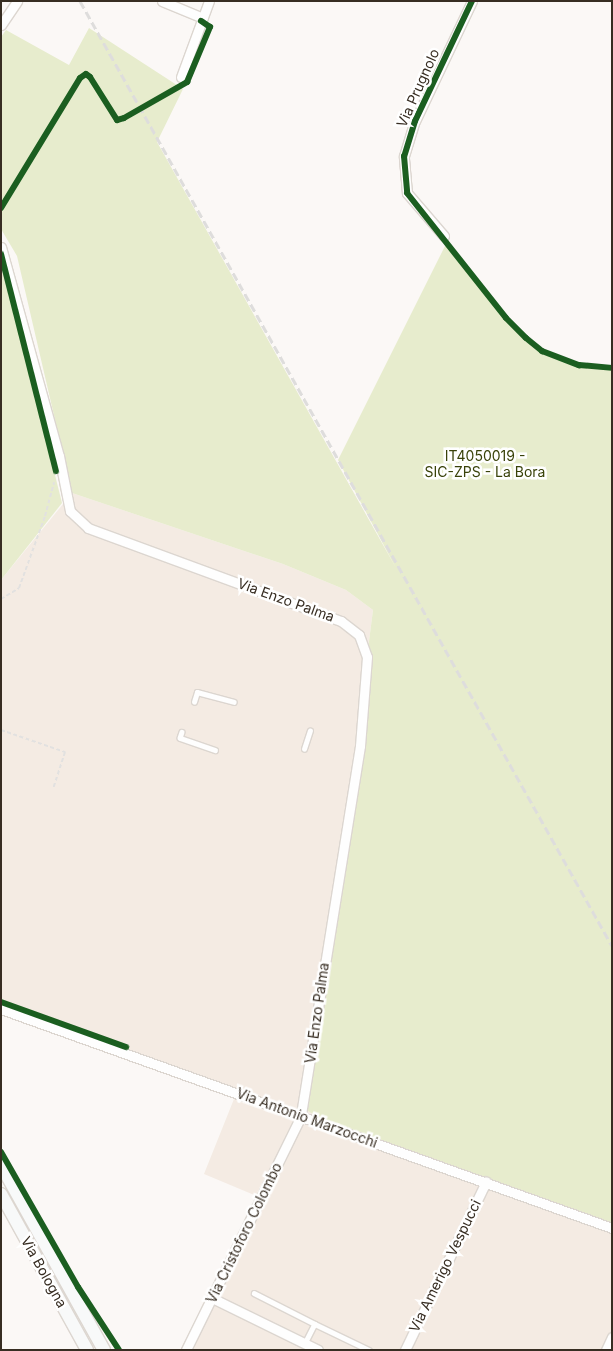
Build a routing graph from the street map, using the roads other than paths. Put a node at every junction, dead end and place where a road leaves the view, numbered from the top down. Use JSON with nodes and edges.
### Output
{"nodes":[{"id":1,"x":17,"y":1,"type":"edge"},
{"id":2,"x":162,"y":1,"type":"edge"},
{"id":3,"x":210,"y":1,"type":"edge"},
{"id":4,"x":472,"y":1,"type":"edge"},
{"id":5,"x":203,"y":18,"type":"junction"},
{"id":6,"x":1,"y":25,"type":"edge"},
{"id":7,"x":181,"y":77,"type":"dead end"},
{"id":8,"x":444,"y":236,"type":"dead end"},
{"id":9,"x":1,"y":247,"type":"edge"},
{"id":10,"x":194,"y":702,"type":"dead end"},
{"id":11,"x":234,"y":702,"type":"dead end"},
{"id":12,"x":310,"y":731,"type":"dead end"},
{"id":13,"x":182,"y":732,"type":"dead end"},
{"id":14,"x":304,"y":749,"type":"dead end"},
{"id":15,"x":216,"y":750,"type":"dead end"},
{"id":16,"x":1,"y":1010,"type":"edge"},
{"id":17,"x":301,"y":1116,"type":"junction"},
{"id":18,"x":1,"y":1165,"type":"edge"},
{"id":19,"x":486,"y":1182,"type":"junction"},
{"id":20,"x":1,"y":1194,"type":"edge"},
{"id":21,"x":612,"y":1228,"type":"edge"},
{"id":22,"x":254,"y":1293,"type":"dead end"},
{"id":23,"x":212,"y":1298,"type":"junction"},
{"id":24,"x":315,"y":1324,"type":"junction"},
{"id":25,"x":612,"y":1337,"type":"edge"},
{"id":26,"x":305,"y":1344,"type":"junction"},
{"id":27,"x":87,"y":1350,"type":"edge"},
{"id":28,"x":104,"y":1350,"type":"edge"},
{"id":29,"x":186,"y":1350,"type":"edge"},
{"id":30,"x":318,"y":1350,"type":"edge"},
{"id":31,"x":369,"y":1350,"type":"edge"},
{"id":32,"x":404,"y":1350,"type":"edge"},
{"id":33,"x":606,"y":1350,"type":"edge"}],
"edges":[{"from":1,"to":6,"type":"street"},
{"from":2,"to":5,"type":"street"},
{"from":3,"to":5,"type":"street"},
{"from":4,"to":8,"type":"street","name":"Via Prugnolo"},
{"from":5,"to":7,"type":"street"},
{"from":9,"to":17,"type":"street","name":"Via Enzo Palma"},
{"from":10,"to":11,"type":"lane"},
{"from":12,"to":14,"type":"lane"},
{"from":13,"to":15,"type":"lane"},
{"from":16,"to":17,"type":"street","name":"Via Antonio Marzocchi"},
{"from":17,"to":19,"type":"street","name":"Via Antonio Marzocchi"},
{"from":17,"to":23,"type":"street","name":"Via Cristoforo Colombo"},
{"from":18,"to":28,"type":"main road","name":"Via Bologna"},
{"from":19,"to":21,"type":"street","name":"Via Antonio Marzocchi"},
{"from":19,"to":32,"type":"street","name":"Via Amerigo Vespucci"},
{"from":20,"to":27,"type":"main road","name":"Via Bologna"},
{"from":22,"to":24,"type":"lane"},
{"from":23,"to":26,"type":"street"},
{"from":23,"to":29,"type":"street","name":"Via Cristoforo Colombo"},
{"from":24,"to":26,"type":"lane"},
{"from":24,"to":31,"type":"lane"},
{"from":25,"to":33,"type":"street"},
{"from":26,"to":30,"type":"street"}]}
